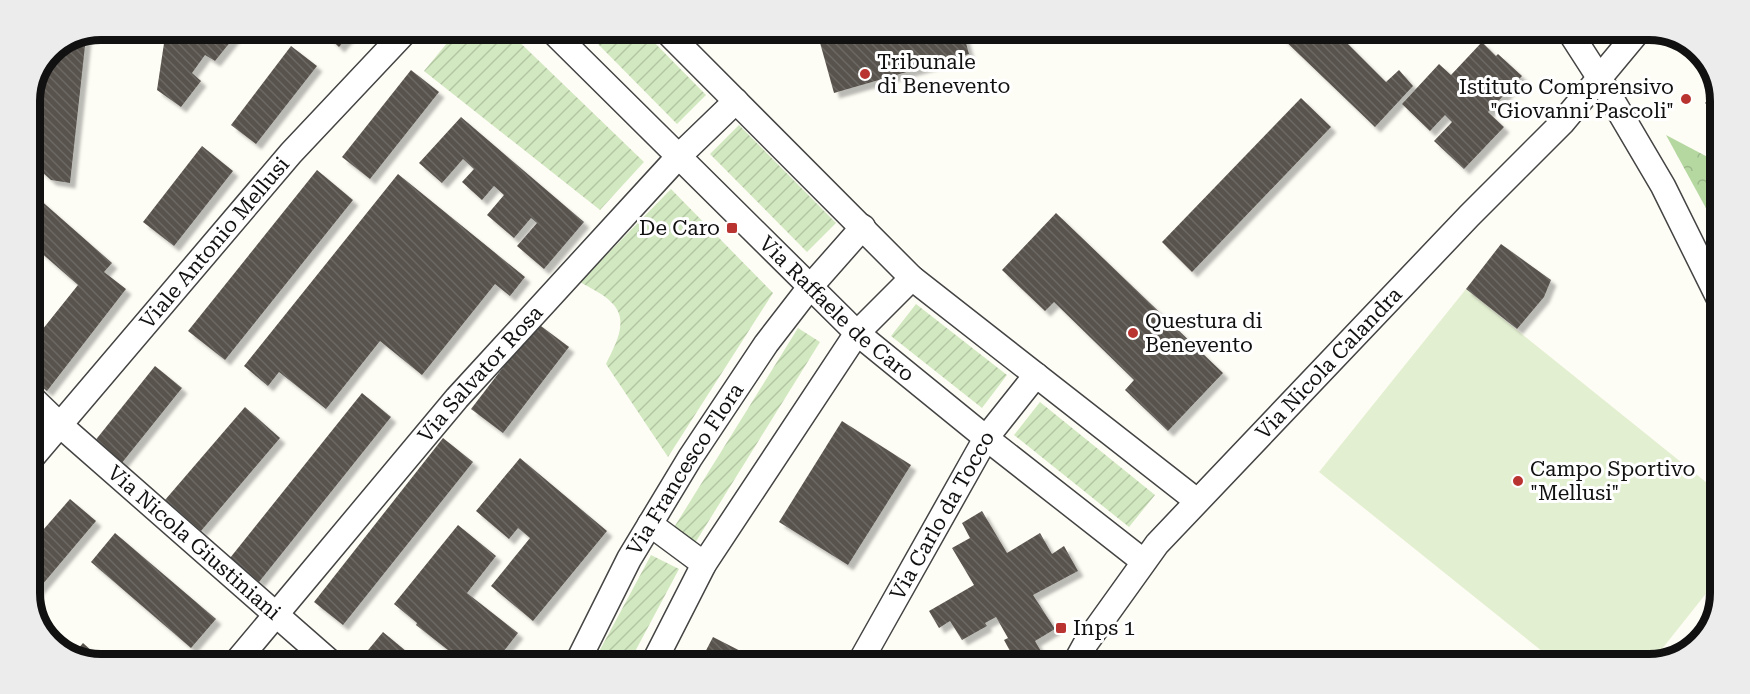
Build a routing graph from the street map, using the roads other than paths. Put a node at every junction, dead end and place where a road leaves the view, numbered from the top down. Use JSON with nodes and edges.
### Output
{"nodes":[{"id":1,"x":398,"y":40,"type":"edge"},
{"id":2,"x":568,"y":40,"type":"edge"},
{"id":3,"x":675,"y":40,"type":"edge"},
{"id":4,"x":1575,"y":40,"type":"edge"},
{"id":5,"x":1631,"y":40,"type":"edge"},
{"id":6,"x":1600,"y":79,"type":"junction"},
{"id":7,"x":736,"y":101,"type":"junction"},
{"id":8,"x":679,"y":156,"type":"junction"},
{"id":9,"x":863,"y":227,"type":"junction"},
{"id":10,"x":912,"y":278,"type":"junction"},
{"id":11,"x":1709,"y":280,"type":"edge"},
{"id":12,"x":810,"y":287,"type":"junction"},
{"id":13,"x":857,"y":333,"type":"junction"},
{"id":14,"x":1036,"y":375,"type":"junction"},
{"id":15,"x":41,"y":406,"type":"edge"},
{"id":16,"x":60,"y":425,"type":"junction"},
{"id":17,"x":986,"y":438,"type":"junction"},
{"id":18,"x":41,"y":448,"type":"edge"},
{"id":19,"x":1197,"y":501,"type":"junction"},
{"id":20,"x":650,"y":524,"type":"junction"},
{"id":21,"x":1143,"y":561,"type":"junction"},
{"id":22,"x":704,"y":564,"type":"junction"},
{"id":23,"x":275,"y":615,"type":"junction"},
{"id":24,"x":243,"y":654,"type":"edge"},
{"id":25,"x":321,"y":654,"type":"edge"},
{"id":26,"x":582,"y":654,"type":"edge"},
{"id":27,"x":658,"y":654,"type":"edge"},
{"id":28,"x":864,"y":654,"type":"edge"},
{"id":29,"x":1080,"y":654,"type":"edge"}],
"edges":[{"from":1,"to":16,"type":"street","name":"Viale Antonio Mellusi"},
{"from":2,"to":8,"type":"street","name":"Via Raffaele de Caro"},
{"from":3,"to":7,"type":"street"},
{"from":4,"to":6,"type":"street"},
{"from":5,"to":6,"type":"street","name":"Via Nicola Calandra"},
{"from":6,"to":11,"type":"street"},
{"from":6,"to":19,"type":"street","name":"Via Nicola Calandra"},
{"from":7,"to":8,"type":"street","name":"Via Salvator Rosa"},
{"from":7,"to":9,"type":"street"},
{"from":8,"to":12,"type":"street","name":"Via Raffaele de Caro"},
{"from":8,"to":23,"type":"street","name":"Via Salvator Rosa"},
{"from":9,"to":10,"type":"street"},
{"from":9,"to":12,"type":"street","name":"Via Francesco Flora"},
{"from":10,"to":13,"type":"street"},
{"from":10,"to":14,"type":"street"},
{"from":12,"to":13,"type":"street","name":"Via Raffaele de Caro"},
{"from":12,"to":20,"type":"street","name":"Via Francesco Flora"},
{"from":13,"to":17,"type":"street","name":"Via Raffaele de Caro"},
{"from":13,"to":22,"type":"street"},
{"from":14,"to":17,"type":"street","name":"Via Carlo da Tocco"},
{"from":14,"to":19,"type":"street"},
{"from":15,"to":16,"type":"street","name":"Via Nicola Giustiniani"},
{"from":16,"to":18,"type":"street","name":"Viale Antonio Mellusi"},
{"from":16,"to":23,"type":"street","name":"Via Nicola Giustiniani"},
{"from":17,"to":21,"type":"street","name":"Via Raffaele de Caro"},
{"from":17,"to":28,"type":"street","name":"Via Carlo da Tocco"},
{"from":19,"to":21,"type":"street","name":"Via Nicola Calandra"},
{"from":20,"to":22,"type":"street"},
{"from":20,"to":26,"type":"street","name":"Via Francesco Flora"},
{"from":21,"to":29,"type":"street","name":"Via Nicola Calandra"},
{"from":22,"to":27,"type":"street"},
{"from":23,"to":24,"type":"street","name":"Via Salvator Rosa"},
{"from":23,"to":25,"type":"street","name":"Via Nicola Giustiniani"}]}
